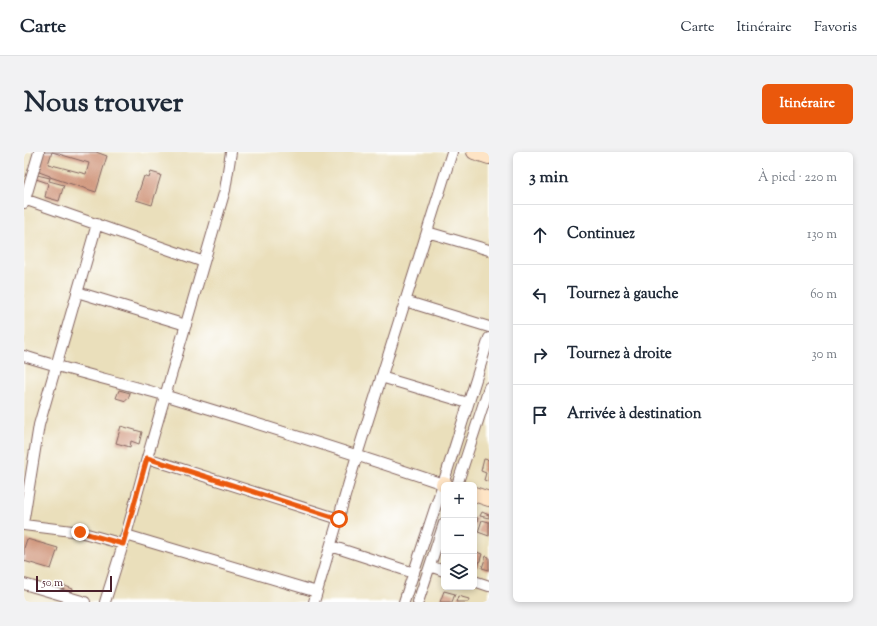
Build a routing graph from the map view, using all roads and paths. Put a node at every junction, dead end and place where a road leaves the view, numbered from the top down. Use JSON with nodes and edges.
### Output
{"nodes":[{"id":1,"x":39,"y":152,"type":"edge"},
{"id":2,"x":231,"y":152,"type":"edge"},
{"id":3,"x":452,"y":152,"type":"edge"},
{"id":4,"x":474,"y":152,"type":"edge"},
{"id":5,"x":489,"y":157,"type":"edge"},
{"id":6,"x":28,"y":173,"type":"edge"},
{"id":7,"x":24,"y":200,"type":"edge"},
{"id":8,"x":97,"y":224,"type":"junction"},
{"id":9,"x":427,"y":232,"type":"junction"},
{"id":10,"x":489,"y":250,"type":"edge"},
{"id":11,"x":204,"y":262,"type":"junction"},
{"id":12,"x":77,"y":292,"type":"junction"},
{"id":13,"x":405,"y":301,"type":"junction"},
{"id":14,"x":186,"y":325,"type":"junction"},
{"id":15,"x":489,"y":327,"type":"edge"},
{"id":16,"x":489,"y":338,"type":"edge"},
{"id":17,"x":24,"y":356,"type":"edge"},
{"id":18,"x":56,"y":366,"type":"junction"},
{"id":19,"x":382,"y":377,"type":"junction"},
{"id":20,"x":489,"y":388,"type":"edge"},
{"id":21,"x":165,"y":396,"type":"junction"},
{"id":22,"x":468,"y":403,"type":"junction"},
{"id":23,"x":486,"y":407,"type":"edge"},
{"id":24,"x":357,"y":455,"type":"junction"},
{"id":25,"x":147,"y":458,"type":"junction"},
{"id":26,"x":441,"y":482,"type":"edge"},
{"id":27,"x":450,"y":482,"type":"edge"},
{"id":28,"x":450,"y":482,"type":"edge"},
{"id":29,"x":477,"y":495,"type":"edge"},
{"id":30,"x":489,"y":499,"type":"edge"},
{"id":31,"x":441,"y":505,"type":"edge"},
{"id":32,"x":24,"y":518,"type":"edge"},
{"id":33,"x":339,"y":519,"type":"junction"},
{"id":34,"x":24,"y":525,"type":"edge"},
{"id":35,"x":441,"y":532,"type":"edge"},
{"id":36,"x":125,"y":540,"type":"junction"},
{"id":37,"x":331,"y":546,"type":"junction"},
{"id":38,"x":430,"y":566,"type":"junction"},
{"id":39,"x":441,"y":570,"type":"edge"},
{"id":40,"x":414,"y":573,"type":"junction"},
{"id":41,"x":477,"y":582,"type":"edge"},
{"id":42,"x":24,"y":584,"type":"edge"},
{"id":43,"x":489,"y":586,"type":"edge"},
{"id":44,"x":316,"y":597,"type":"edge"},
{"id":45,"x":85,"y":602,"type":"edge"},
{"id":46,"x":105,"y":602,"type":"edge"},
{"id":47,"x":404,"y":602,"type":"edge"},
{"id":48,"x":418,"y":602,"type":"edge"}],
"edges":[{"from":1,"to":6,"type":"street"},
{"from":2,"to":11,"type":"street"},
{"from":3,"to":9,"type":"street"},
{"from":4,"to":5,"type":"street"},
{"from":6,"to":7,"type":"street"},
{"from":7,"to":8,"type":"street"},
{"from":8,"to":11,"type":"street"},
{"from":8,"to":12,"type":"street"},
{"from":9,"to":10,"type":"street"},
{"from":9,"to":13,"type":"street"},
{"from":11,"to":14,"type":"street"},
{"from":12,"to":14,"type":"street"},
{"from":12,"to":18,"type":"street"},
{"from":13,"to":15,"type":"street"},
{"from":13,"to":19,"type":"street"},
{"from":14,"to":21,"type":"street"},
{"from":16,"to":22,"type":"street"},
{"from":17,"to":18,"type":"street"},
{"from":18,"to":21,"type":"street"},
{"from":18,"to":32,"type":"street"},
{"from":19,"to":22,"type":"street"},
{"from":19,"to":24,"type":"street"},
{"from":20,"to":23,"type":"street"},
{"from":21,"to":24,"type":"street"},
{"from":21,"to":25,"type":"street"},
{"from":22,"to":27,"type":"street"},
{"from":23,"to":28,"type":"street"},
{"from":24,"to":26,"type":"street"},
{"from":24,"to":33,"type":"street"},
{"from":25,"to":33,"type":"street"},
{"from":25,"to":36,"type":"street"},
{"from":29,"to":30,"type":"street"},
{"from":31,"to":40,"type":"street"},
{"from":33,"to":37,"type":"street"},
{"from":34,"to":36,"type":"street"},
{"from":35,"to":38,"type":"street"},
{"from":36,"to":44,"type":"street"},
{"from":36,"to":46,"type":"street"},
{"from":37,"to":40,"type":"street"},
{"from":37,"to":44,"type":"street"},
{"from":38,"to":39,"type":"street"},
{"from":38,"to":48,"type":"street"},
{"from":40,"to":47,"type":"street"},
{"from":41,"to":43,"type":"street"},
{"from":42,"to":45,"type":"street"}]}
